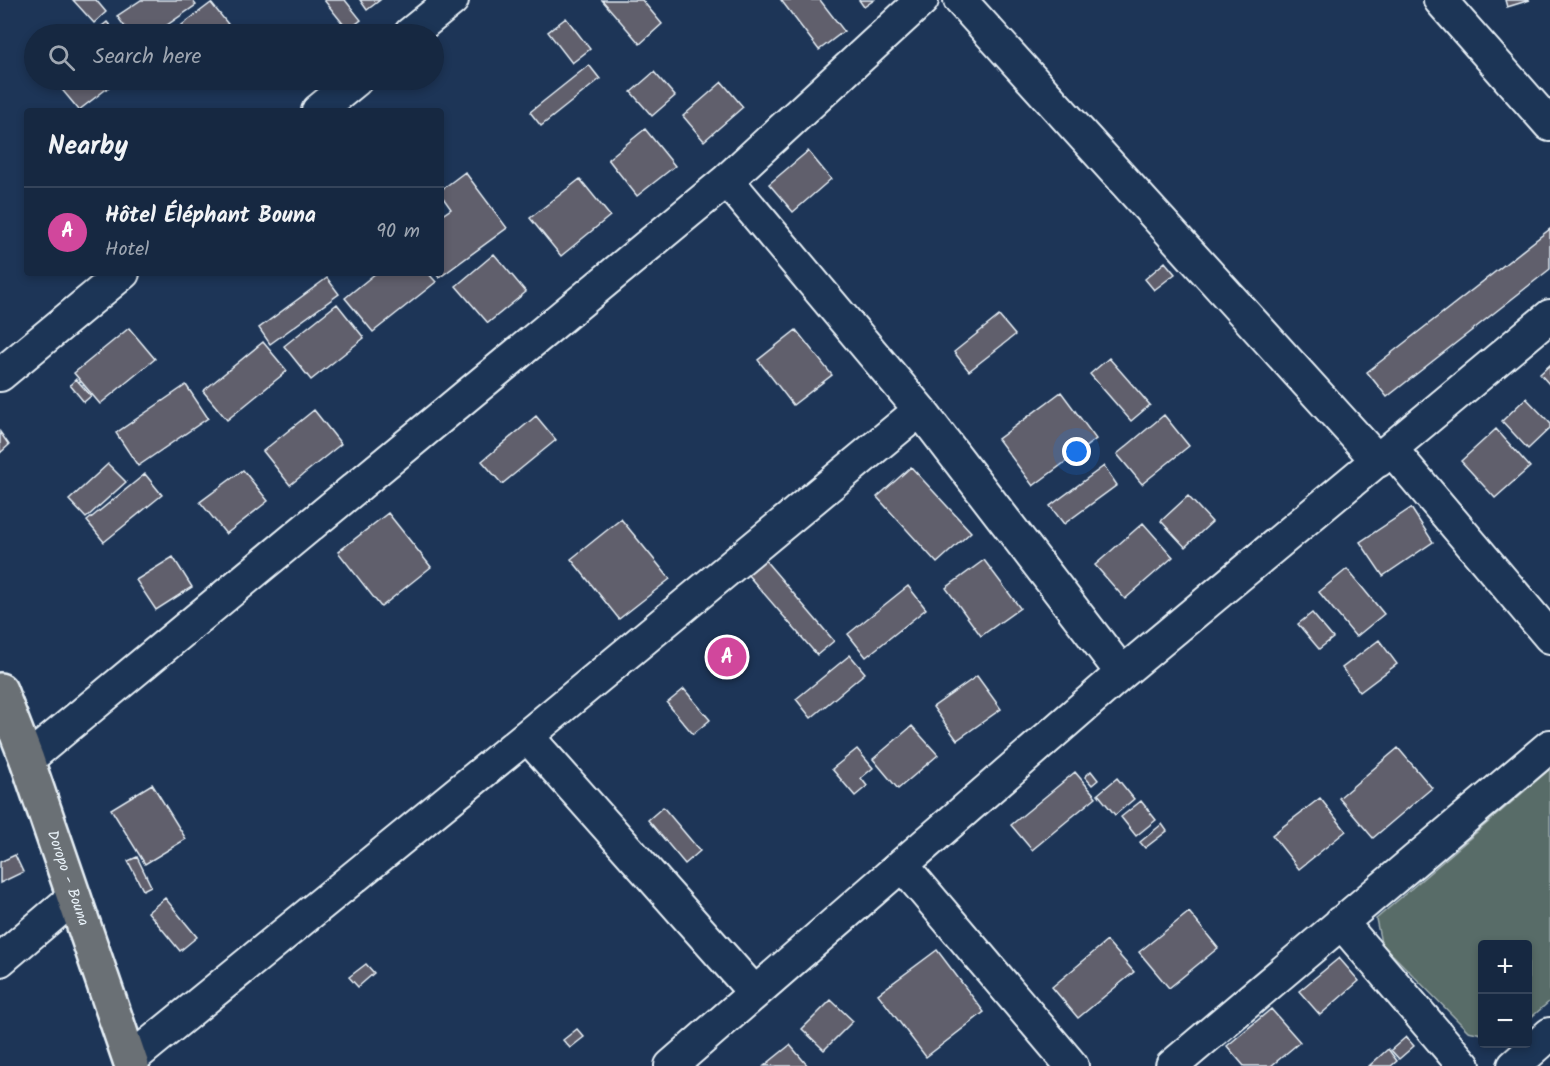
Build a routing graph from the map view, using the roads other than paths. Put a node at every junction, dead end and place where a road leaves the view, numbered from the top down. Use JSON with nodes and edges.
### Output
{"nodes":[{"id":1,"x":452,"y":0,"type":"edge"},
{"id":2,"x":922,"y":0,"type":"edge"},
{"id":3,"x":960,"y":0,"type":"edge"},
{"id":4,"x":1440,"y":0,"type":"edge"},
{"id":5,"x":422,"y":24,"type":"edge"},
{"id":6,"x":344,"y":90,"type":"edge"},
{"id":7,"x":322,"y":108,"type":"edge"},
{"id":8,"x":1550,"y":125,"type":"edge"},
{"id":9,"x":727,"y":180,"type":"junction"},
{"id":10,"x":119,"y":276,"type":"edge"},
{"id":11,"x":1550,"y":316,"type":"edge"},
{"id":12,"x":0,"y":375,"type":"edge"},
{"id":13,"x":920,"y":410,"type":"junction"},
{"id":14,"x":1385,"y":456,"type":"junction"},
{"id":15,"x":1550,"y":637,"type":"edge"},
{"id":16,"x":1122,"y":672,"type":"junction"},
{"id":17,"x":0,"y":690,"type":"edge"},
{"id":18,"x":527,"y":736,"type":"junction"},
{"id":19,"x":1550,"y":746,"type":"edge"},
{"id":20,"x":27,"y":760,"type":"junction"},
{"id":21,"x":902,"y":865,"type":"junction"},
{"id":22,"x":74,"y":897,"type":"junction"},
{"id":23,"x":1341,"y":922,"type":"junction"},
{"id":24,"x":0,"y":960,"type":"edge"},
{"id":25,"x":754,"y":992,"type":"junction"},
{"id":26,"x":1550,"y":1034,"type":"edge"},
{"id":27,"x":131,"y":1063,"type":"edge"},
{"id":28,"x":671,"y":1066,"type":"edge"},
{"id":29,"x":1072,"y":1066,"type":"edge"},
{"id":30,"x":1172,"y":1066,"type":"edge"},
{"id":31,"x":1464,"y":1066,"type":"edge"},
{"id":32,"x":1514,"y":1066,"type":"edge"}],
"edges":[{"from":1,"to":5,"type":"street"},
{"from":2,"to":9,"type":"street"},
{"from":3,"to":14,"type":"street"},
{"from":4,"to":8,"type":"street"},
{"from":6,"to":7,"type":"street"},
{"from":9,"to":13,"type":"street"},
{"from":9,"to":20,"type":"street"},
{"from":10,"to":12,"type":"street"},
{"from":11,"to":14,"type":"street"},
{"from":13,"to":16,"type":"street"},
{"from":13,"to":18,"type":"street"},
{"from":14,"to":15,"type":"street"},
{"from":14,"to":16,"type":"street"},
{"from":16,"to":21,"type":"street"},
{"from":17,"to":20,"type":"main road","name":"Doropo - Bouna"},
{"from":18,"to":25,"type":"street"},
{"from":18,"to":27,"type":"street"},
{"from":19,"to":23,"type":"street"},
{"from":20,"to":22,"type":"main road","name":"Doropo - Bouna"},
{"from":21,"to":25,"type":"street"},
{"from":21,"to":29,"type":"street"},
{"from":22,"to":24,"type":"street"},
{"from":22,"to":27,"type":"main road","name":"Doropo - Bouna"},
{"from":23,"to":30,"type":"street"},
{"from":23,"to":31,"type":"street"},
{"from":25,"to":28,"type":"street"},
{"from":26,"to":32,"type":"street"}]}
